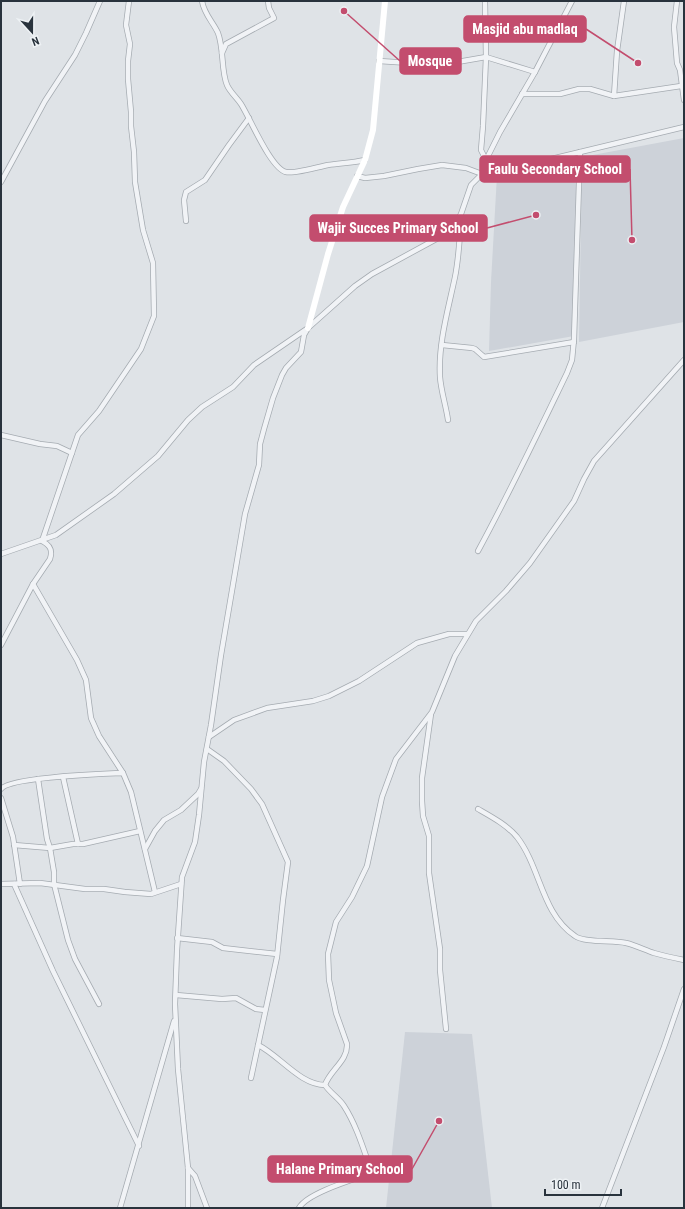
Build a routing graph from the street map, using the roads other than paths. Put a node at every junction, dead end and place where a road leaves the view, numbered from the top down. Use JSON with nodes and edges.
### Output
{"nodes":[{"id":1,"x":100,"y":1,"type":"edge"},
{"id":2,"x":129,"y":1,"type":"edge"},
{"id":3,"x":202,"y":1,"type":"edge"},
{"id":4,"x":268,"y":1,"type":"edge"},
{"id":5,"x":385,"y":1,"type":"edge"},
{"id":6,"x":484,"y":1,"type":"edge"},
{"id":7,"x":572,"y":1,"type":"edge"},
{"id":8,"x":624,"y":1,"type":"edge"},
{"id":9,"x":677,"y":1,"type":"edge"},
{"id":10,"x":222,"y":53,"type":"junction"},
{"id":11,"x":486,"y":57,"type":"junction"},
{"id":12,"x":378,"y":61,"type":"junction"},
{"id":13,"x":535,"y":72,"type":"junction"},
{"id":14,"x":681,"y":86,"type":"junction"},
{"id":15,"x":522,"y":94,"type":"junction"},
{"id":16,"x":614,"y":96,"type":"junction"},
{"id":17,"x":684,"y":100,"type":"edge"},
{"id":18,"x":249,"y":118,"type":"junction"},
{"id":19,"x":684,"y":126,"type":"edge"},
{"id":20,"x":580,"y":152,"type":"junction"},
{"id":21,"x":365,"y":160,"type":"junction"},
{"id":22,"x":486,"y":160,"type":"junction"},
{"id":23,"x":482,"y":174,"type":"junction"},
{"id":24,"x":357,"y":176,"type":"junction"},
{"id":25,"x":1,"y":182,"type":"edge"},
{"id":26,"x":462,"y":214,"type":"junction"},
{"id":27,"x":186,"y":221,"type":"dead end"},
{"id":28,"x":308,"y":328,"type":"junction"},
{"id":29,"x":574,"y":342,"type":"junction"},
{"id":30,"x":442,"y":345,"type":"junction"},
{"id":31,"x":684,"y":360,"type":"edge"},
{"id":32,"x":448,"y":420,"type":"dead end"},
{"id":33,"x":1,"y":435,"type":"edge"},
{"id":34,"x":72,"y":453,"type":"junction"},
{"id":35,"x":42,"y":541,"type":"junction"},
{"id":36,"x":478,"y":550,"type":"dead end"},
{"id":37,"x":1,"y":554,"type":"edge"},
{"id":38,"x":33,"y":584,"type":"junction"},
{"id":39,"x":467,"y":634,"type":"junction"},
{"id":40,"x":1,"y":645,"type":"edge"},
{"id":41,"x":432,"y":712,"type":"junction"},
{"id":42,"x":209,"y":737,"type":"junction"},
{"id":43,"x":206,"y":749,"type":"junction"},
{"id":44,"x":123,"y":773,"type":"junction"},
{"id":45,"x":63,"y":777,"type":"junction"},
{"id":46,"x":38,"y":779,"type":"junction"},
{"id":47,"x":202,"y":782,"type":"junction"},
{"id":48,"x":1,"y":788,"type":"edge"},
{"id":49,"x":1,"y":798,"type":"edge"},
{"id":50,"x":478,"y":809,"type":"dead end"},
{"id":51,"x":140,"y":831,"type":"junction"},
{"id":52,"x":78,"y":844,"type":"junction"},
{"id":53,"x":14,"y":845,"type":"junction"},
{"id":54,"x":50,"y":848,"type":"junction"},
{"id":55,"x":145,"y":849,"type":"junction"},
{"id":56,"x":1,"y":884,"type":"edge"},
{"id":57,"x":14,"y":884,"type":"junction"},
{"id":58,"x":20,"y":884,"type":"junction"},
{"id":59,"x":54,"y":884,"type":"junction"},
{"id":60,"x":181,"y":884,"type":"junction"},
{"id":61,"x":155,"y":892,"type":"junction"},
{"id":62,"x":177,"y":938,"type":"junction"},
{"id":63,"x":277,"y":954,"type":"junction"},
{"id":64,"x":684,"y":960,"type":"edge"},
{"id":65,"x":684,"y":989,"type":"edge"},
{"id":66,"x":176,"y":995,"type":"junction"},
{"id":67,"x":99,"y":1004,"type":"dead end"},
{"id":68,"x":265,"y":1010,"type":"junction"},
{"id":69,"x":176,"y":1016,"type":"junction"},
{"id":70,"x":446,"y":1029,"type":"dead end"},
{"id":71,"x":258,"y":1045,"type":"junction"},
{"id":72,"x":251,"y":1078,"type":"dead end"},
{"id":73,"x":325,"y":1085,"type":"junction"},
{"id":74,"x":138,"y":1146,"type":"junction"},
{"id":75,"x":188,"y":1168,"type":"junction"},
{"id":76,"x":120,"y":1208,"type":"edge"},
{"id":77,"x":188,"y":1208,"type":"edge"},
{"id":78,"x":207,"y":1208,"type":"edge"},
{"id":79,"x":299,"y":1208,"type":"edge"},
{"id":80,"x":602,"y":1208,"type":"edge"}],
"edges":[{"from":1,"to":25,"type":"street"},
{"from":2,"to":34,"type":"street"},
{"from":3,"to":10,"type":"street"},
{"from":4,"to":10,"type":"street"},
{"from":5,"to":12,"type":"street"},
{"from":6,"to":11,"type":"street"},
{"from":7,"to":13,"type":"street"},
{"from":8,"to":16,"type":"street"},
{"from":9,"to":14,"type":"street"},
{"from":10,"to":18,"type":"street"},
{"from":11,"to":12,"type":"street"},
{"from":11,"to":13,"type":"street"},
{"from":11,"to":22,"type":"street"},
{"from":12,"to":21,"type":"street"},
{"from":13,"to":15,"type":"street"},
{"from":14,"to":16,"type":"street"},
{"from":14,"to":17,"type":"street"},
{"from":15,"to":16,"type":"street"},
{"from":15,"to":22,"type":"street"},
{"from":18,"to":21,"type":"street"},
{"from":18,"to":27,"type":"street"},
{"from":19,"to":20,"type":"street"},
{"from":20,"to":23,"type":"street"},
{"from":20,"to":29,"type":"street"},
{"from":21,"to":24,"type":"street"},
{"from":22,"to":23,"type":"street"},
{"from":23,"to":24,"type":"street"},
{"from":23,"to":26,"type":"street"},
{"from":24,"to":28,"type":"street"},
{"from":26,"to":28,"type":"street"},
{"from":26,"to":30,"type":"street"},
{"from":28,"to":35,"type":"street"},
{"from":28,"to":42,"type":"street"},
{"from":29,"to":30,"type":"street"},
{"from":29,"to":36,"type":"street"},
{"from":30,"to":32,"type":"street"},
{"from":31,"to":39,"type":"street"},
{"from":33,"to":34,"type":"street"},
{"from":34,"to":35,"type":"street"},
{"from":35,"to":37,"type":"street"},
{"from":35,"to":38,"type":"street"},
{"from":38,"to":40,"type":"street"},
{"from":38,"to":44,"type":"street"},
{"from":39,"to":41,"type":"street"},
{"from":39,"to":42,"type":"street"},
{"from":41,"to":70,"type":"street"},
{"from":41,"to":73,"type":"street"},
{"from":42,"to":43,"type":"street"},
{"from":43,"to":47,"type":"street"},
{"from":43,"to":63,"type":"street"},
{"from":44,"to":45,"type":"street"},
{"from":44,"to":51,"type":"street"},
{"from":45,"to":46,"type":"street"},
{"from":45,"to":52,"type":"street"},
{"from":46,"to":48,"type":"street"},
{"from":46,"to":54,"type":"street"},
{"from":47,"to":55,"type":"street"},
{"from":47,"to":60,"type":"street"},
{"from":49,"to":53,"type":"street"},
{"from":50,"to":64,"type":"street"},
{"from":51,"to":52,"type":"street"},
{"from":51,"to":55,"type":"street"},
{"from":52,"to":54,"type":"street"},
{"from":53,"to":54,"type":"street"},
{"from":53,"to":58,"type":"street"},
{"from":54,"to":59,"type":"street"},
{"from":55,"to":61,"type":"street"},
{"from":56,"to":57,"type":"street"},
{"from":57,"to":58,"type":"street"},
{"from":57,"to":74,"type":"street"},
{"from":58,"to":59,"type":"street"},
{"from":59,"to":61,"type":"street"},
{"from":59,"to":67,"type":"street"},
{"from":60,"to":61,"type":"street"},
{"from":60,"to":62,"type":"street"},
{"from":62,"to":63,"type":"street"},
{"from":62,"to":66,"type":"street"},
{"from":63,"to":68,"type":"street"},
{"from":65,"to":80,"type":"street"},
{"from":66,"to":68,"type":"street"},
{"from":66,"to":69,"type":"street"},
{"from":68,"to":71,"type":"street"},
{"from":69,"to":74,"type":"street"},
{"from":69,"to":75,"type":"street"},
{"from":71,"to":72,"type":"street"},
{"from":71,"to":73,"type":"street"},
{"from":73,"to":79,"type":"street"},
{"from":74,"to":76,"type":"street"},
{"from":75,"to":77,"type":"street"},
{"from":75,"to":78,"type":"street"}]}
